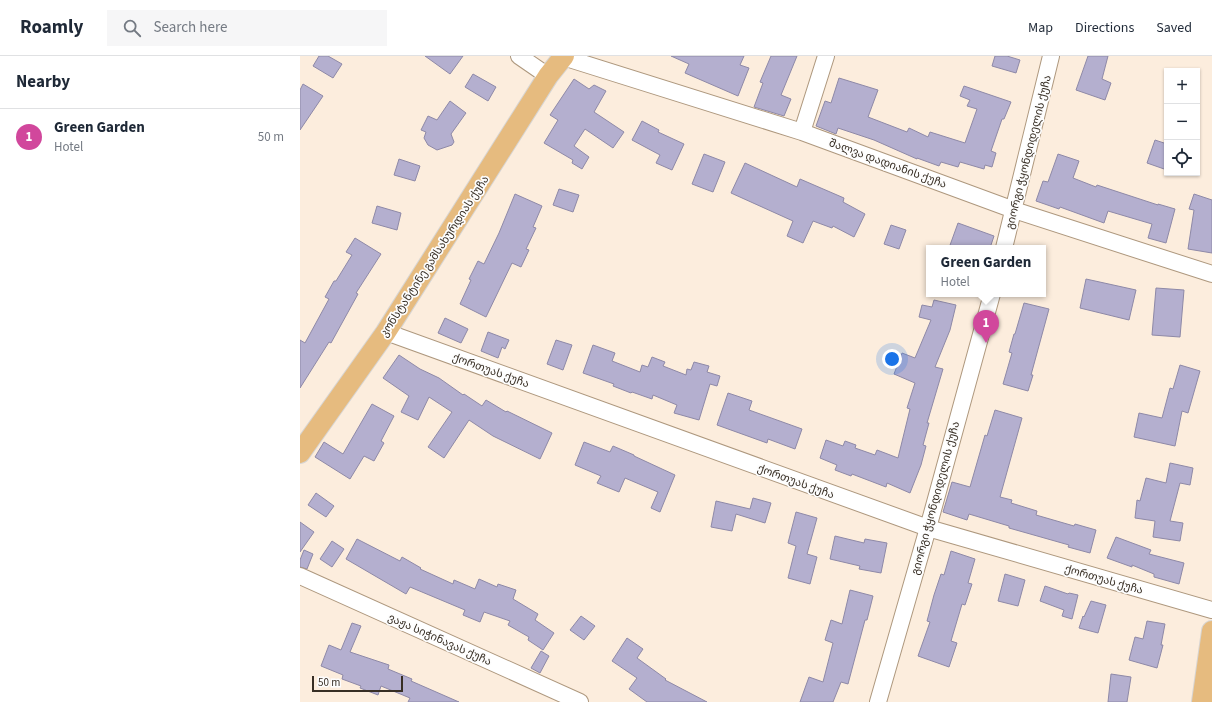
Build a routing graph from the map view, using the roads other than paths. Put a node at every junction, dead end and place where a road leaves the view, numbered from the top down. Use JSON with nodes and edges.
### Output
{"nodes":[{"id":1,"x":519,"y":56,"type":"edge"},
{"id":2,"x":564,"y":56,"type":"edge"},
{"id":3,"x":826,"y":56,"type":"edge"},
{"id":4,"x":1051,"y":56,"type":"edge"},
{"id":5,"x":548,"y":76,"type":"junction"},
{"id":6,"x":802,"y":132,"type":"junction"},
{"id":7,"x":1014,"y":210,"type":"junction"},
{"id":8,"x":1005,"y":245,"type":"edge"},
{"id":9,"x":1212,"y":274,"type":"edge"},
{"id":10,"x":991,"y":297,"type":"edge"},
{"id":11,"x":386,"y":332,"type":"junction"},
{"id":12,"x":302,"y":447,"type":"edge"},
{"id":13,"x":928,"y":528,"type":"junction"},
{"id":14,"x":300,"y":576,"type":"edge"},
{"id":15,"x":1212,"y":610,"type":"edge"},
{"id":16,"x":1212,"y":631,"type":"edge"},
{"id":17,"x":580,"y":702,"type":"edge"},
{"id":18,"x":878,"y":702,"type":"edge"},
{"id":19,"x":1202,"y":702,"type":"edge"}],
"edges":[{"from":1,"to":5,"type":"street"},
{"from":2,"to":5,"type":"main road","name":"კონსტანტინე გამსახურდიას ქუჩა"},
{"from":2,"to":6,"type":"street","name":"შალვა დადიანის ქუჩა"},
{"from":3,"to":6,"type":"street"},
{"from":4,"to":7,"type":"street","name":"გიორგი ჭყონდიდელის ქუჩა"},
{"from":5,"to":11,"type":"main road","name":"კონსტანტინე გამსახურდიას ქუჩა"},
{"from":6,"to":7,"type":"street","name":"შალვა დადიანის ქუჩა"},
{"from":7,"to":8,"type":"street","name":"გიორგი ჭყონდიდელის ქუჩა"},
{"from":7,"to":9,"type":"street","name":"შალვა დადიანის ქუჩა"},
{"from":10,"to":13,"type":"street","name":"გიორგი ჭყონდიდელის ქუჩა"},
{"from":11,"to":12,"type":"main road","name":"კონსტანტინე გამსახურდიას ქუჩა"},
{"from":11,"to":13,"type":"street","name":"ქორთუას ქუჩა"},
{"from":13,"to":15,"type":"street","name":"ქორთუას ქუჩა"},
{"from":13,"to":18,"type":"street","name":"გიორგი ჭყონდიდელის ქუჩა"},
{"from":14,"to":17,"type":"street","name":"ვაჟა სიჭინავას ქუჩა"},
{"from":16,"to":19,"type":"main road"}]}
